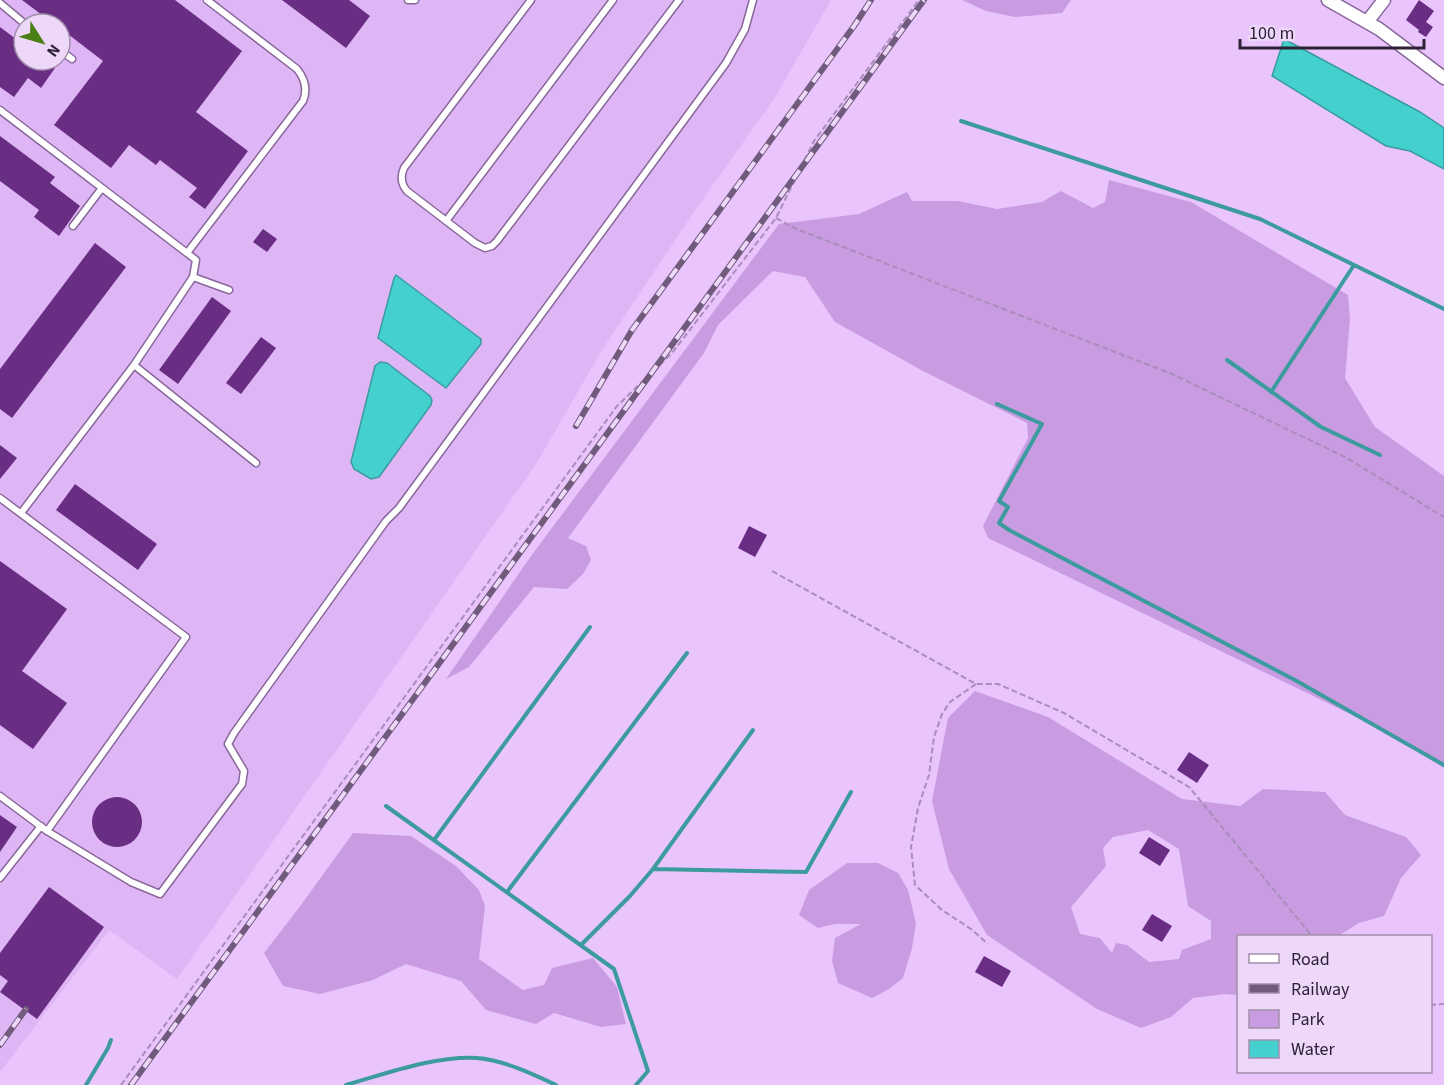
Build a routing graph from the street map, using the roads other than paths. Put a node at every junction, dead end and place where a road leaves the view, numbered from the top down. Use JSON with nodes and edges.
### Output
{"nodes":[{"id":1,"x":207,"y":0,"type":"edge"},
{"id":2,"x":408,"y":0,"type":"edge"},
{"id":3,"x":415,"y":0,"type":"edge"},
{"id":4,"x":531,"y":0,"type":"edge"},
{"id":5,"x":613,"y":0,"type":"edge"},
{"id":6,"x":679,"y":0,"type":"edge"},
{"id":7,"x":753,"y":0,"type":"edge"},
{"id":8,"x":1328,"y":0,"type":"edge"},
{"id":9,"x":1384,"y":0,"type":"edge"},
{"id":10,"x":1367,"y":22,"type":"junction"},
{"id":11,"x":1444,"y":78,"type":"edge"},
{"id":12,"x":0,"y":110,"type":"edge"},
{"id":13,"x":102,"y":188,"type":"junction"},
{"id":14,"x":446,"y":221,"type":"junction"},
{"id":15,"x":73,"y":226,"type":"dead end"},
{"id":16,"x":187,"y":253,"type":"junction"},
{"id":17,"x":193,"y":277,"type":"junction"},
{"id":18,"x":229,"y":290,"type":"dead end"},
{"id":19,"x":134,"y":365,"type":"junction"},
{"id":20,"x":256,"y":463,"type":"dead end"},
{"id":21,"x":0,"y":498,"type":"edge"},
{"id":22,"x":21,"y":513,"type":"junction"},
{"id":23,"x":0,"y":796,"type":"edge"},
{"id":24,"x":41,"y":826,"type":"junction"},
{"id":25,"x":47,"y":831,"type":"junction"},
{"id":26,"x":0,"y":878,"type":"edge"}],
"edges":[{"from":1,"to":16,"type":"lane"},
{"from":2,"to":3,"type":"lane"},
{"from":4,"to":14,"type":"lane"},
{"from":5,"to":14,"type":"lane"},
{"from":6,"to":14,"type":"lane"},
{"from":7,"to":25,"type":"lane"},
{"from":8,"to":10,"type":"street"},
{"from":9,"to":10,"type":"street"},
{"from":10,"to":11,"type":"street"},
{"from":12,"to":13,"type":"lane"},
{"from":13,"to":15,"type":"lane"},
{"from":13,"to":16,"type":"lane"},
{"from":16,"to":17,"type":"lane"},
{"from":17,"to":18,"type":"lane"},
{"from":17,"to":19,"type":"lane"},
{"from":19,"to":20,"type":"lane"},
{"from":19,"to":22,"type":"lane"},
{"from":21,"to":22,"type":"lane"},
{"from":22,"to":25,"type":"lane"},
{"from":23,"to":24,"type":"lane"},
{"from":24,"to":25,"type":"lane"},
{"from":24,"to":26,"type":"lane"}]}
